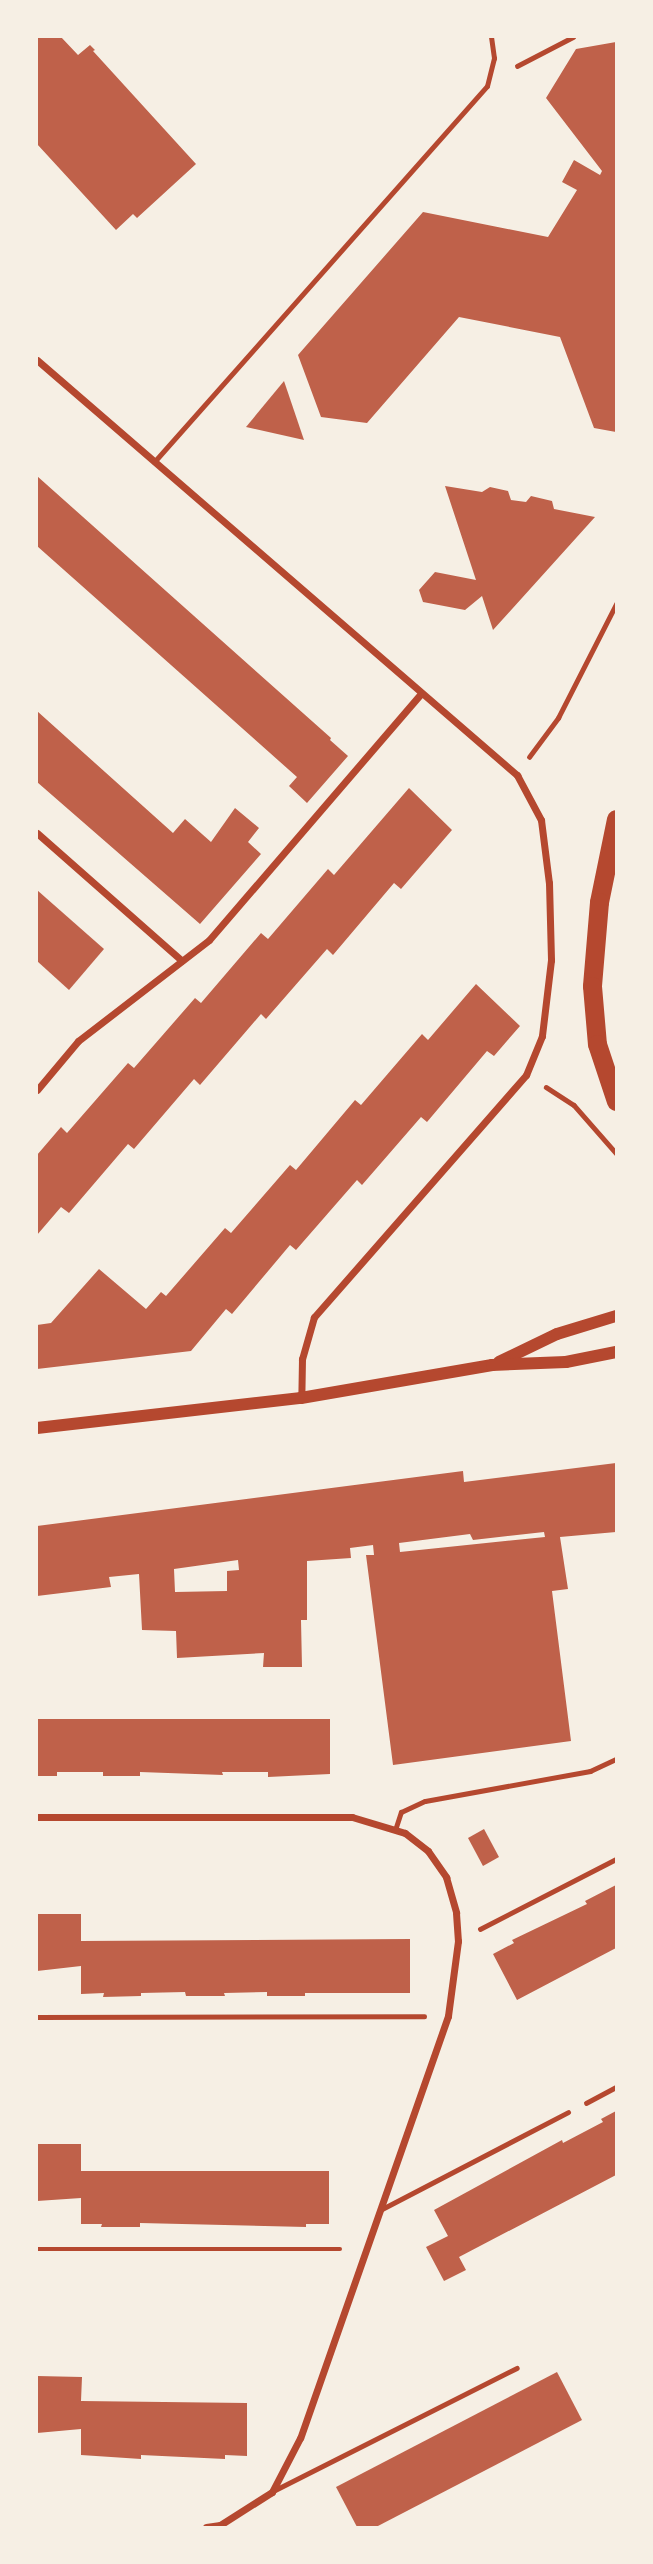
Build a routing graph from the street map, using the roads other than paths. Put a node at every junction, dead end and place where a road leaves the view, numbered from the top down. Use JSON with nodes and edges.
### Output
{"nodes":[{"id":1,"x":491,"y":37,"type":"edge"},
{"id":2,"x":37,"y":360,"type":"edge"},
{"id":3,"x":154,"y":462,"type":"junction"},
{"id":4,"x":420,"y":695,"type":"junction"},
{"id":5,"x":616,"y":819,"type":"edge"},
{"id":6,"x":37,"y":834,"type":"edge"},
{"id":7,"x":182,"y":961,"type":"junction"},
{"id":8,"x":37,"y":1090,"type":"edge"},
{"id":9,"x":616,"y":1101,"type":"edge"},
{"id":10,"x":616,"y":1316,"type":"edge"},
{"id":11,"x":616,"y":1352,"type":"edge"},
{"id":12,"x":492,"y":1365,"type":"junction"},
{"id":13,"x":301,"y":1398,"type":"junction"},
{"id":14,"x":37,"y":1428,"type":"edge"},
{"id":15,"x":616,"y":1759,"type":"edge"},
{"id":16,"x":37,"y":1817,"type":"edge"},
{"id":17,"x":395,"y":1830,"type":"junction"},
{"id":18,"x":568,"y":2112,"type":"road end"},
{"id":19,"x":380,"y":2210,"type":"junction"},
{"id":20,"x":517,"y":2368,"type":"dead end"},
{"id":21,"x":272,"y":2492,"type":"junction"},
{"id":22,"x":206,"y":2527,"type":"edge"}],
"edges":[{"from":1,"to":3,"type":"lane"},
{"from":2,"to":3,"type":"street"},
{"from":3,"to":4,"type":"street"},
{"from":4,"to":7,"type":"street"},
{"from":4,"to":13,"type":"street"},
{"from":5,"to":9,"type":"highway"},
{"from":6,"to":7,"type":"street"},
{"from":7,"to":8,"type":"street"},
{"from":10,"to":12,"type":"street"},
{"from":11,"to":12,"type":"street"},
{"from":12,"to":13,"type":"street"},
{"from":13,"to":14,"type":"street"},
{"from":15,"to":17,"type":"lane"},
{"from":16,"to":17,"type":"street"},
{"from":17,"to":19,"type":"street"},
{"from":18,"to":19,"type":"lane"},
{"from":19,"to":21,"type":"street"},
{"from":20,"to":21,"type":"lane"},
{"from":21,"to":22,"type":"street"}]}
